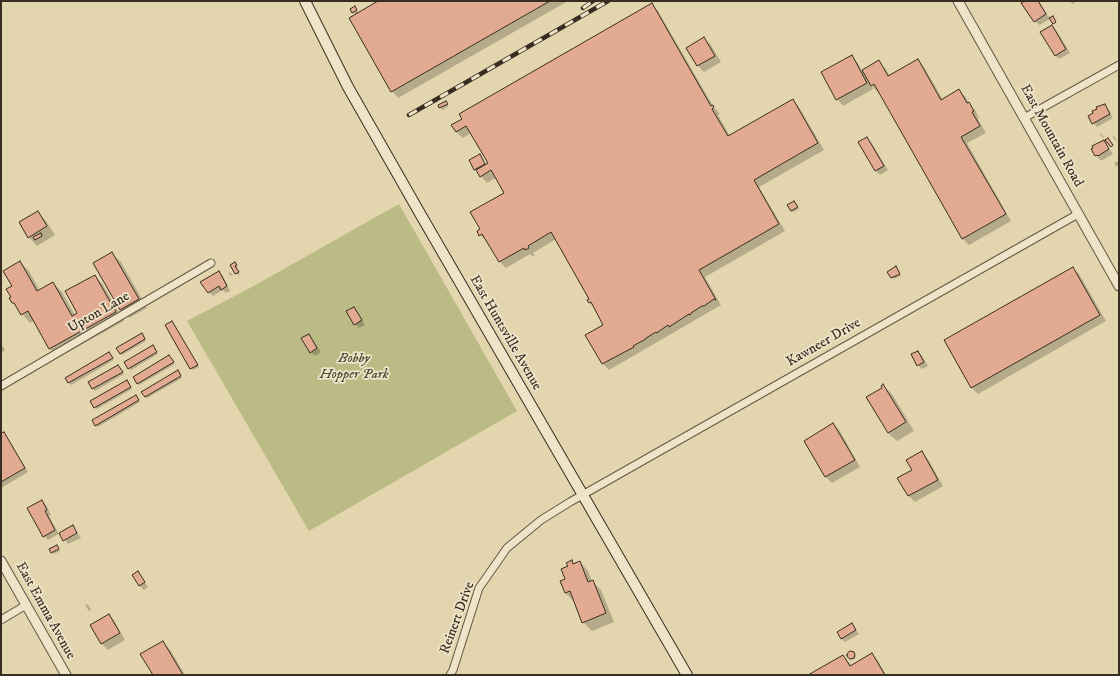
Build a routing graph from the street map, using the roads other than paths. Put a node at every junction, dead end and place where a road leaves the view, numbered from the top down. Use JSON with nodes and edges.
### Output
{"nodes":[{"id":1,"x":305,"y":1,"type":"edge"},
{"id":2,"x":958,"y":1,"type":"edge"},
{"id":3,"x":1119,"y":65,"type":"edge"},
{"id":4,"x":1024,"y":118,"type":"junction"},
{"id":5,"x":1078,"y":214,"type":"junction"},
{"id":6,"x":210,"y":263,"type":"dead end"},
{"id":7,"x":1119,"y":286,"type":"edge"},
{"id":8,"x":1,"y":386,"type":"edge"},
{"id":9,"x":583,"y":496,"type":"junction"},
{"id":10,"x":1,"y":561,"type":"edge"},
{"id":11,"x":26,"y":605,"type":"junction"},
{"id":12,"x":1,"y":620,"type":"edge"},
{"id":13,"x":66,"y":675,"type":"edge"},
{"id":14,"x":450,"y":675,"type":"edge"},
{"id":15,"x":687,"y":675,"type":"edge"}],
"edges":[{"from":1,"to":9,"type":"main road","name":"East Huntsville Avenue"},
{"from":2,"to":4,"type":"street","name":"East Mountain Road"},
{"from":3,"to":4,"type":"street"},
{"from":4,"to":5,"type":"street","name":"East Mountain Road"},
{"from":5,"to":7,"type":"street","name":"East Mountain Road"},
{"from":5,"to":9,"type":"street","name":"Kawneer Drive"},
{"from":6,"to":8,"type":"street","name":"Upton Lane"},
{"from":9,"to":14,"type":"street","name":"Reinert Drive"},
{"from":9,"to":15,"type":"main road","name":"East Huntsville Avenue"},
{"from":10,"to":11,"type":"street","name":"East Emma Avenue"},
{"from":11,"to":12,"type":"street"},
{"from":11,"to":13,"type":"street","name":"East Emma Avenue"}]}
